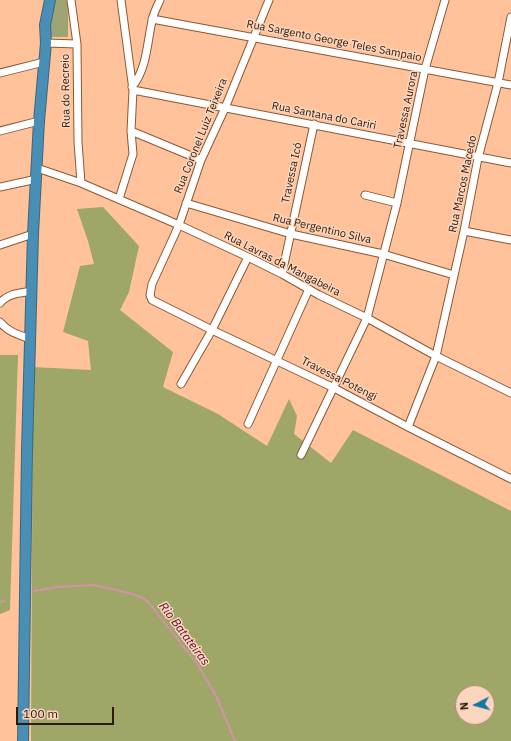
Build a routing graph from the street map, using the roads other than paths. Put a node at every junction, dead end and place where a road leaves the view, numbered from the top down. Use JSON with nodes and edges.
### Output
{"nodes":[{"id":1,"x":50,"y":0,"type":"edge"},
{"id":2,"x":71,"y":0,"type":"edge"},
{"id":3,"x":120,"y":0,"type":"edge"},
{"id":4,"x":160,"y":0,"type":"edge"},
{"id":5,"x":269,"y":0,"type":"edge"},
{"id":6,"x":445,"y":0,"type":"edge"},
{"id":7,"x":511,"y":17,"type":"edge"},
{"id":8,"x":152,"y":19,"type":"junction"},
{"id":9,"x":254,"y":37,"type":"junction"},
{"id":10,"x":46,"y":43,"type":"junction"},
{"id":11,"x":77,"y":44,"type":"junction"},
{"id":12,"x":44,"y":62,"type":"junction"},
{"id":13,"x":425,"y":69,"type":"junction"},
{"id":14,"x":0,"y":73,"type":"edge"},
{"id":15,"x":498,"y":83,"type":"junction"},
{"id":16,"x":511,"y":85,"type":"edge"},
{"id":17,"x":132,"y":89,"type":"junction"},
{"id":18,"x":225,"y":108,"type":"junction"},
{"id":19,"x":39,"y":121,"type":"junction"},
{"id":20,"x":314,"y":124,"type":"junction"},
{"id":21,"x":0,"y":130,"type":"edge"},
{"id":22,"x":131,"y":131,"type":"junction"},
{"id":23,"x":410,"y":144,"type":"junction"},
{"id":24,"x":478,"y":158,"type":"junction"},
{"id":25,"x":201,"y":160,"type":"junction"},
{"id":26,"x":511,"y":163,"type":"edge"},
{"id":27,"x":37,"y":168,"type":"junction"},
{"id":28,"x":36,"y":179,"type":"junction"},
{"id":29,"x":81,"y":182,"type":"junction"},
{"id":30,"x":0,"y":187,"type":"edge"},
{"id":31,"x":365,"y":195,"type":"dead end"},
{"id":32,"x":119,"y":199,"type":"junction"},
{"id":33,"x":186,"y":203,"type":"junction"},
{"id":34,"x":397,"y":203,"type":"junction"},
{"id":35,"x":179,"y":225,"type":"junction"},
{"id":36,"x":464,"y":231,"type":"junction"},
{"id":37,"x":33,"y":234,"type":"junction"},
{"id":38,"x":291,"y":234,"type":"junction"},
{"id":39,"x":511,"y":240,"type":"edge"},
{"id":40,"x":0,"y":245,"type":"edge"},
{"id":41,"x":383,"y":254,"type":"junction"},
{"id":42,"x":248,"y":257,"type":"junction"},
{"id":43,"x":282,"y":274,"type":"junction"},
{"id":44,"x":454,"y":276,"type":"junction"},
{"id":45,"x":309,"y":289,"type":"junction"},
{"id":46,"x":32,"y":291,"type":"junction"},
{"id":47,"x":155,"y":302,"type":"joint"},
{"id":48,"x":0,"y":303,"type":"edge"},
{"id":49,"x":367,"y":318,"type":"junction"},
{"id":50,"x":0,"y":322,"type":"edge"},
{"id":51,"x":212,"y":330,"type":"junction"},
{"id":52,"x":30,"y":339,"type":"junction"},
{"id":53,"x":436,"y":356,"type":"junction"},
{"id":54,"x":277,"y":360,"type":"junction"},
{"id":55,"x":181,"y":384,"type":"dead end"},
{"id":56,"x":334,"y":388,"type":"junction"},
{"id":57,"x":511,"y":393,"type":"edge"},
{"id":58,"x":248,"y":424,"type":"dead end"},
{"id":59,"x":408,"y":427,"type":"junction"},
{"id":60,"x":301,"y":455,"type":"dead end"},
{"id":61,"x":511,"y":479,"type":"edge"},
{"id":62,"x":23,"y":741,"type":"edge"}],
"edges":[{"from":1,"to":10,"type":"highway"},
{"from":2,"to":11,"type":"street","name":"Rua do Recreio"},
{"from":3,"to":17,"type":"street"},
{"from":4,"to":8,"type":"street"},
{"from":5,"to":9,"type":"street","name":"Rua Coronel Luiz Teixeira"},
{"from":6,"to":13,"type":"street","name":"Travessa Aurora"},
{"from":7,"to":15,"type":"street","name":"Rua Marcos Macedo"},
{"from":8,"to":9,"type":"street","name":"Rua Sargento George Teles Sampaio"},
{"from":8,"to":17,"type":"street"},
{"from":9,"to":13,"type":"street","name":"Rua Sargento George Teles Sampaio"},
{"from":9,"to":18,"type":"street","name":"Rua Coronel Luiz Teixeira"},
{"from":10,"to":11,"type":"street"},
{"from":10,"to":12,"type":"highway"},
{"from":11,"to":29,"type":"street","name":"Rua do Recreio"},
{"from":12,"to":14,"type":"street"},
{"from":12,"to":19,"type":"highway"},
{"from":13,"to":15,"type":"street","name":"Rua Sargento George Teles Sampaio"},
{"from":13,"to":23,"type":"street","name":"Travessa Aurora"},
{"from":15,"to":16,"type":"street","name":"Rua Sargento George Teles Sampaio"},
{"from":15,"to":24,"type":"street","name":"Rua Marcos Macedo"},
{"from":17,"to":18,"type":"street","name":"Rua Santana do Cariri"},
{"from":17,"to":22,"type":"street"},
{"from":18,"to":20,"type":"street","name":"Rua Santana do Cariri"},
{"from":18,"to":25,"type":"street","name":"Rua Coronel Luiz Teixeira"},
{"from":19,"to":21,"type":"street"},
{"from":19,"to":27,"type":"highway"},
{"from":20,"to":23,"type":"street","name":"Rua Santana do Cariri"},
{"from":20,"to":38,"type":"street","name":"Travessa Icó"},
{"from":22,"to":25,"type":"street"},
{"from":22,"to":32,"type":"street"},
{"from":23,"to":24,"type":"street","name":"Rua Santana do Cariri"},
{"from":23,"to":34,"type":"street","name":"Travessa Aurora"},
{"from":24,"to":26,"type":"street","name":"Rua Santana do Cariri"},
{"from":24,"to":36,"type":"street","name":"Rua Marcos Macedo"},
{"from":25,"to":33,"type":"street","name":"Rua Coronel Luiz Teixeira"},
{"from":27,"to":28,"type":"highway"},
{"from":27,"to":29,"type":"street","name":"Rua Lavras da Mangabeira"},
{"from":28,"to":30,"type":"street"},
{"from":28,"to":37,"type":"highway"},
{"from":29,"to":32,"type":"street","name":"Rua Lavras da Mangabeira"},
{"from":31,"to":34,"type":"street"},
{"from":32,"to":35,"type":"street","name":"Rua Lavras da Mangabeira"},
{"from":33,"to":35,"type":"street","name":"Rua Coronel Luiz Teixeira"},
{"from":33,"to":38,"type":"street","name":"Rua Pergentino Silva"},
{"from":34,"to":41,"type":"street","name":"Travessa Aurora"},
{"from":35,"to":42,"type":"street","name":"Rua Lavras da Mangabeira"},
{"from":35,"to":47,"type":"street","name":"Rua Coronel Luiz Teixeira"},
{"from":36,"to":39,"type":"street"},
{"from":36,"to":44,"type":"street","name":"Rua Marcos Macedo"},
{"from":37,"to":40,"type":"street"},
{"from":37,"to":46,"type":"highway"},
{"from":38,"to":41,"type":"street","name":"Rua Pergentino Silva"},
{"from":38,"to":43,"type":"street","name":"Travessa Icó"},
{"from":41,"to":44,"type":"street","name":"Rua Pergentino Silva"},
{"from":41,"to":49,"type":"street","name":"Travessa Aurora"},
{"from":42,"to":43,"type":"street","name":"Rua Lavras da Mangabeira"},
{"from":42,"to":51,"type":"street"},
{"from":43,"to":45,"type":"street","name":"Rua Lavras da Mangabeira"},
{"from":44,"to":53,"type":"street","name":"Rua Marcos Macedo"},
{"from":45,"to":49,"type":"street","name":"Rua Lavras da Mangabeira"},
{"from":45,"to":54,"type":"street"},
{"from":46,"to":48,"type":"street"},
{"from":46,"to":52,"type":"highway"},
{"from":47,"to":51,"type":"street","name":"Travessa Potengi"},
{"from":49,"to":53,"type":"street","name":"Rua Lavras da Mangabeira"},
{"from":49,"to":56,"type":"street","name":"Travessa Aurora"},
{"from":50,"to":52,"type":"street"},
{"from":51,"to":54,"type":"street","name":"Travessa Potengi"},
{"from":51,"to":55,"type":"street"},
{"from":52,"to":62,"type":"highway"},
{"from":53,"to":57,"type":"street","name":"Rua Lavras da Mangabeira"},
{"from":53,"to":59,"type":"street","name":"Rua Marcos Macedo"},
{"from":54,"to":56,"type":"street","name":"Travessa Potengi"},
{"from":54,"to":58,"type":"street"},
{"from":56,"to":59,"type":"street","name":"Travessa Potengi"},
{"from":56,"to":60,"type":"street","name":"Travessa Aurora"},
{"from":59,"to":61,"type":"street","name":"Travessa Potengi"}]}
